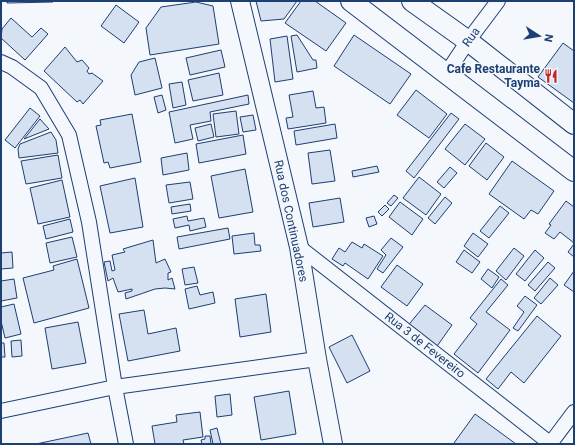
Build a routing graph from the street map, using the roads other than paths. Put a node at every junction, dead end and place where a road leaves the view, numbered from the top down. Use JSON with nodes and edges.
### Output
{"nodes":[{"id":1,"x":240,"y":1,"type":"edge"},
{"id":2,"x":351,"y":1,"type":"edge"},
{"id":3,"x":412,"y":1,"type":"edge"},
{"id":4,"x":498,"y":1,"type":"edge"},
{"id":5,"x":468,"y":41,"type":"junction"},
{"id":6,"x":1,"y":62,"type":"edge"},
{"id":7,"x":446,"y":74,"type":"junction"},
{"id":8,"x":574,"y":124,"type":"edge"},
{"id":9,"x":574,"y":171,"type":"edge"},
{"id":10,"x":299,"y":247,"type":"junction"},
{"id":11,"x":317,"y":359,"type":"junction"},
{"id":12,"x":115,"y":387,"type":"junction"},
{"id":13,"x":1,"y":411,"type":"edge"},
{"id":14,"x":574,"y":412,"type":"edge"},
{"id":15,"x":126,"y":444,"type":"edge"},
{"id":16,"x":333,"y":444,"type":"edge"},
{"id":17,"x":551,"y":444,"type":"edge"}],
"edges":[{"from":1,"to":10,"type":"street","name":"Rua dos Continuadores"},
{"from":2,"to":7,"type":"main road"},
{"from":3,"to":5,"type":"main road"},
{"from":4,"to":5,"type":"street","name":"Rua"},
{"from":5,"to":7,"type":"street","name":"Rua"},
{"from":5,"to":8,"type":"main road"},
{"from":6,"to":12,"type":"street"},
{"from":7,"to":9,"type":"main road"},
{"from":10,"to":11,"type":"street","name":"Rua dos Continuadores"},
{"from":10,"to":17,"type":"street","name":"Rua 3 de Fevereiro"},
{"from":11,"to":12,"type":"street"},
{"from":11,"to":16,"type":"street","name":"Rua dos Continuadores"},
{"from":12,"to":13,"type":"street"},
{"from":12,"to":15,"type":"street"},
{"from":14,"to":17,"type":"street"}]}
